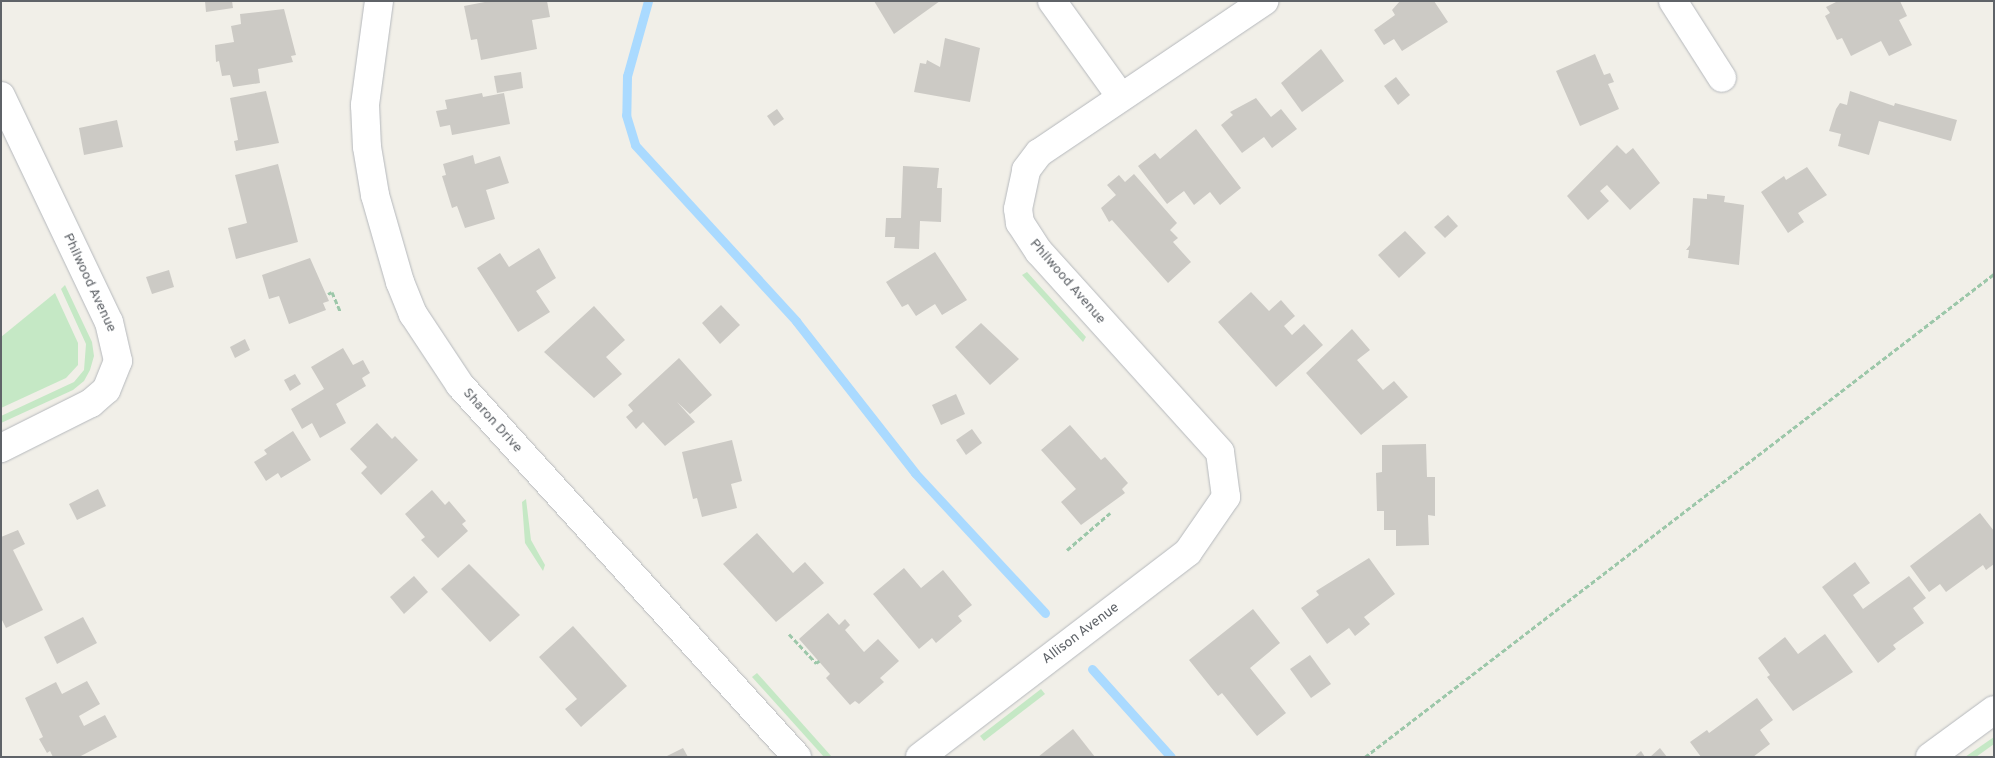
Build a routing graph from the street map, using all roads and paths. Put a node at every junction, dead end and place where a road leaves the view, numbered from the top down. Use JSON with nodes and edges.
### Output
{"nodes":[{"id":1,"x":379,"y":1,"type":"edge"},
{"id":2,"x":1052,"y":1,"type":"edge"},
{"id":3,"x":1264,"y":1,"type":"edge"},
{"id":4,"x":1673,"y":1,"type":"edge"},
{"id":5,"x":1722,"y":78,"type":"dead end"},
{"id":6,"x":1,"y":96,"type":"edge"},
{"id":7,"x":1121,"y":97,"type":"junction"},
{"id":8,"x":1994,"y":274,"type":"edge"},
{"id":9,"x":328,"y":294,"type":"dead end"},
{"id":10,"x":340,"y":311,"type":"dead end"},
{"id":11,"x":1,"y":448,"type":"edge"},
{"id":12,"x":1226,"y":497,"type":"joint"},
{"id":13,"x":1110,"y":514,"type":"dead end"},
{"id":14,"x":1067,"y":550,"type":"dead end"},
{"id":15,"x":788,"y":634,"type":"dead end"},
{"id":16,"x":819,"y":661,"type":"dead end"},
{"id":17,"x":1994,"y":710,"type":"edge"},
{"id":18,"x":797,"y":757,"type":"edge"},
{"id":19,"x":920,"y":757,"type":"edge"},
{"id":20,"x":1365,"y":757,"type":"edge"},
{"id":21,"x":1930,"y":757,"type":"edge"}],
"edges":[{"from":1,"to":18,"type":"street","name":"Sharon Drive"},
{"from":2,"to":7,"type":"street"},
{"from":3,"to":7,"type":"street","name":"Philwood Avenue"},
{"from":4,"to":5,"type":"street"},
{"from":6,"to":11,"type":"street","name":"Philwood Avenue"},
{"from":7,"to":12,"type":"street","name":"Philwood Avenue"},
{"from":8,"to":20,"type":"path"},
{"from":9,"to":10,"type":"path"},
{"from":12,"to":19,"type":"street","name":"Allison Avenue"},
{"from":13,"to":14,"type":"path"},
{"from":15,"to":16,"type":"path"},
{"from":17,"to":21,"type":"street"}]}
